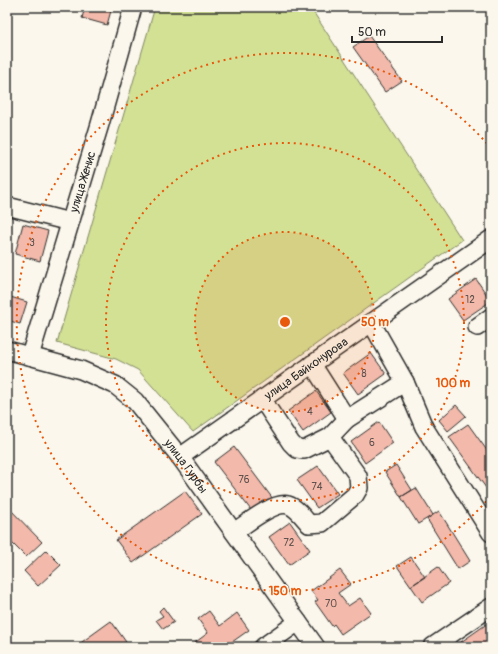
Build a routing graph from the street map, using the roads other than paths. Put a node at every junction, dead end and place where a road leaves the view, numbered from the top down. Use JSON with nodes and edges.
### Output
{"nodes":[{"id":1,"x":133,"y":7,"type":"edge"},
{"id":2,"x":7,"y":206,"type":"edge"},
{"id":3,"x":70,"y":222,"type":"junction"},
{"id":4,"x":491,"y":239,"type":"edge"},
{"id":5,"x":491,"y":317,"type":"edge"},
{"id":6,"x":371,"y":322,"type":"junction"},
{"id":7,"x":477,"y":327,"type":"dead end"},
{"id":8,"x":7,"y":350,"type":"edge"},
{"id":9,"x":30,"y":356,"type":"junction"},
{"id":10,"x":312,"y":364,"type":"junction"},
{"id":11,"x":405,"y":382,"type":"junction"},
{"id":12,"x":262,"y":399,"type":"junction"},
{"id":13,"x":347,"y":419,"type":"junction"},
{"id":14,"x":330,"y":437,"type":"junction"},
{"id":15,"x":180,"y":457,"type":"junction"},
{"id":16,"x":234,"y":532,"type":"junction"},
{"id":17,"x":491,"y":533,"type":"edge"},
{"id":18,"x":491,"y":607,"type":"edge"},
{"id":19,"x":298,"y":622,"type":"junction"},
{"id":20,"x":263,"y":647,"type":"edge"},
{"id":21,"x":316,"y":647,"type":"edge"},
{"id":22,"x":432,"y":647,"type":"edge"}],
"edges":[{"from":1,"to":3,"type":"street","name":"улица Женис"},
{"from":2,"to":3,"type":"street"},
{"from":3,"to":9,"type":"street","name":"улица Женис"},
{"from":4,"to":6,"type":"street","name":"улица Байконурова"},
{"from":5,"to":7,"type":"street"},
{"from":6,"to":10,"type":"street","name":"улица Байконурова"},
{"from":6,"to":11,"type":"street"},
{"from":8,"to":9,"type":"street","name":"улица Гурбы"},
{"from":9,"to":15,"type":"street","name":"улица Гурбы"},
{"from":10,"to":12,"type":"street","name":"улица Байконурова"},
{"from":10,"to":13,"type":"street"},
{"from":11,"to":13,"type":"street"},
{"from":11,"to":17,"type":"street"},
{"from":12,"to":14,"type":"street"},
{"from":12,"to":15,"type":"street","name":"улица Байконурова"},
{"from":13,"to":14,"type":"street"},
{"from":14,"to":16,"type":"street"},
{"from":15,"to":16,"type":"street","name":"улица Гурбы"},
{"from":16,"to":19,"type":"street","name":"улица Гурбы"},
{"from":18,"to":22,"type":"street"},
{"from":19,"to":20,"type":"street"},
{"from":19,"to":21,"type":"street","name":"улица Гурбы"}]}
